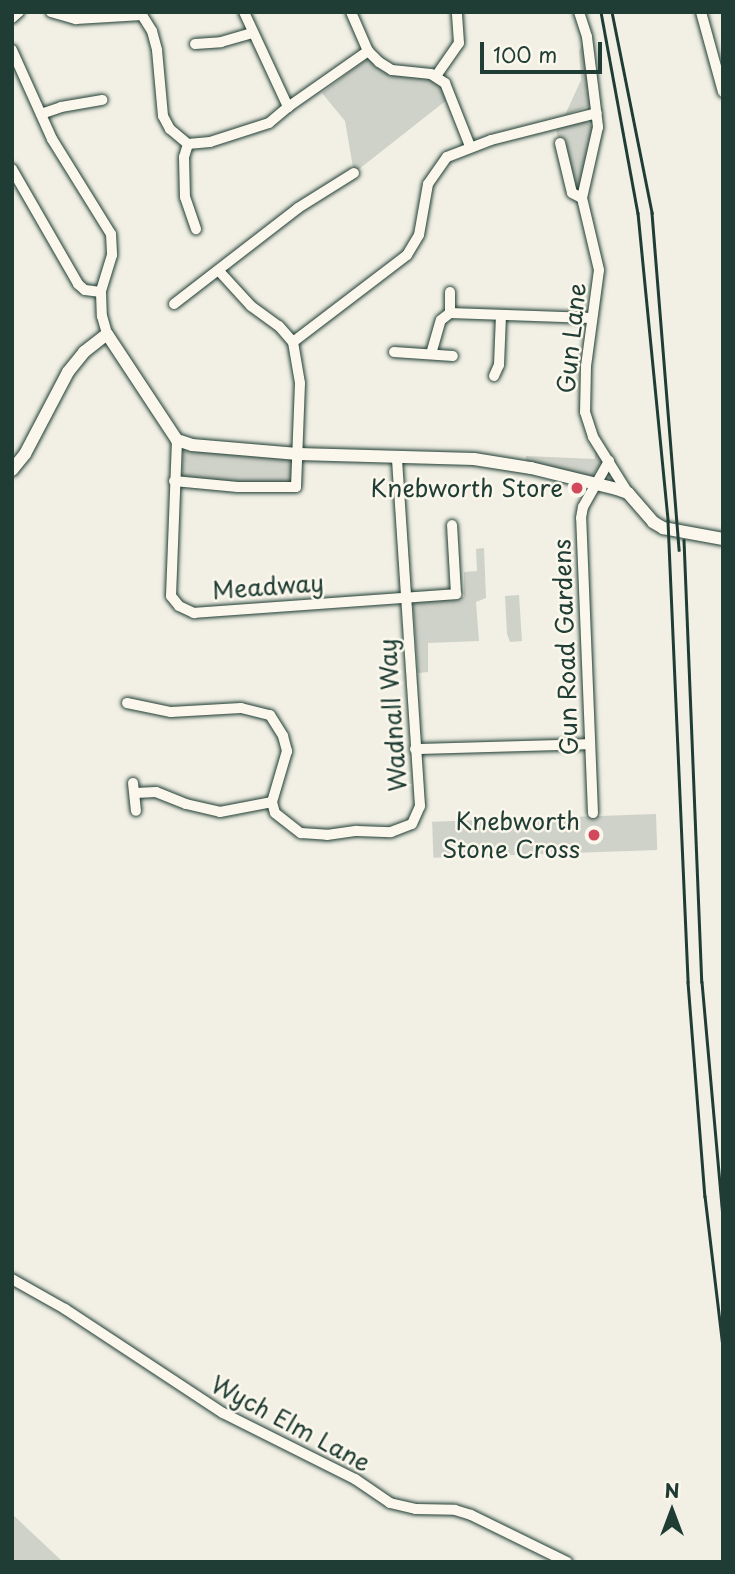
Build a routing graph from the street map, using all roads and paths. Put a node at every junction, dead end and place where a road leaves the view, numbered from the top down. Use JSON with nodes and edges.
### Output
{"nodes":[{"id":1,"x":19,"y":12,"type":"edge"},
{"id":2,"x":51,"y":12,"type":"edge"},
{"id":3,"x":244,"y":12,"type":"edge"},
{"id":4,"x":351,"y":12,"type":"edge"},
{"id":5,"x":457,"y":12,"type":"edge"},
{"id":6,"x":579,"y":12,"type":"edge"},
{"id":7,"x":701,"y":12,"type":"edge"},
{"id":8,"x":142,"y":13,"type":"edge"},
{"id":9,"x":12,"y":18,"type":"edge"},
{"id":10,"x":252,"y":33,"type":"junction"},
{"id":11,"x":195,"y":44,"type":"dead end"},
{"id":12,"x":12,"y":50,"type":"edge"},
{"id":13,"x":369,"y":51,"type":"junction"},
{"id":14,"x":436,"y":76,"type":"junction"},
{"id":15,"x":722,"y":87,"type":"edge"},
{"id":16,"x":102,"y":100,"type":"dead end"},
{"id":17,"x":288,"y":107,"type":"junction"},
{"id":18,"x":597,"y":113,"type":"junction"},
{"id":19,"x":40,"y":114,"type":"junction"},
{"id":20,"x":560,"y":143,"type":"dead end"},
{"id":21,"x":188,"y":144,"type":"junction"},
{"id":22,"x":470,"y":146,"type":"junction"},
{"id":23,"x":12,"y":169,"type":"edge"},
{"id":24,"x":354,"y":173,"type":"dead end"},
{"id":25,"x":582,"y":198,"type":"junction"},
{"id":26,"x":196,"y":229,"type":"dead end"},
{"id":27,"x":219,"y":271,"type":"junction"},
{"id":28,"x":101,"y":292,"type":"junction"},
{"id":29,"x":450,"y":292,"type":"dead end"},
{"id":30,"x":174,"y":304,"type":"dead end"},
{"id":31,"x":450,"y":313,"type":"junction"},
{"id":32,"x":501,"y":315,"type":"junction"},
{"id":33,"x":591,"y":318,"type":"junction"},
{"id":34,"x":107,"y":334,"type":"junction"},
{"id":35,"x":293,"y":342,"type":"junction"},
{"id":36,"x":394,"y":352,"type":"dead end"},
{"id":37,"x":431,"y":354,"type":"junction"},
{"id":38,"x":453,"y":356,"type":"dead end"},
{"id":39,"x":494,"y":376,"type":"dead end"},
{"id":40,"x":177,"y":440,"type":"junction"},
{"id":41,"x":298,"y":454,"type":"junction"},
{"id":42,"x":397,"y":457,"type":"junction"},
{"id":43,"x":609,"y":461,"type":"junction"},
{"id":44,"x":12,"y":470,"type":"edge"},
{"id":45,"x":174,"y":481,"type":"junction"},
{"id":46,"x":596,"y":483,"type":"junction"},
{"id":47,"x":628,"y":493,"type":"junction"},
{"id":48,"x":452,"y":525,"type":"dead end"},
{"id":49,"x":723,"y":539,"type":"edge"},
{"id":50,"x":406,"y":597,"type":"junction"},
{"id":51,"x":127,"y":703,"type":"dead end"},
{"id":52,"x":589,"y":744,"type":"junction"},
{"id":53,"x":415,"y":749,"type":"junction"},
{"id":54,"x":272,"y":802,"type":"junction"},
{"id":55,"x":135,"y":811,"type":"dead end"},
{"id":56,"x":593,"y":813,"type":"dead end"},
{"id":57,"x":12,"y":1279,"type":"edge"},
{"id":58,"x":567,"y":1562,"type":"edge"}],
"edges":[{"from":1,"to":9,"type":"street"},
{"from":2,"to":8,"type":"street"},
{"from":3,"to":10,"type":"street"},
{"from":4,"to":13,"type":"street"},
{"from":5,"to":14,"type":"street"},
{"from":6,"to":18,"type":"street","name":"Gun Lane"},
{"from":7,"to":15,"type":"street"},
{"from":8,"to":21,"type":"street"},
{"from":10,"to":11,"type":"street"},
{"from":10,"to":17,"type":"street"},
{"from":12,"to":19,"type":"street"},
{"from":13,"to":14,"type":"street"},
{"from":13,"to":17,"type":"street"},
{"from":14,"to":22,"type":"street"},
{"from":16,"to":19,"type":"street"},
{"from":17,"to":21,"type":"street"},
{"from":18,"to":22,"type":"street"},
{"from":18,"to":25,"type":"street","name":"Gun Lane"},
{"from":19,"to":28,"type":"street"},
{"from":20,"to":25,"type":"street"},
{"from":21,"to":26,"type":"street"},
{"from":22,"to":35,"type":"street"},
{"from":23,"to":28,"type":"street"},
{"from":24,"to":27,"type":"street"},
{"from":25,"to":33,"type":"street","name":"Gun Lane"},
{"from":27,"to":30,"type":"street"},
{"from":27,"to":35,"type":"street"},
{"from":28,"to":34,"type":"street"},
{"from":29,"to":31,"type":"street"},
{"from":31,"to":32,"type":"street"},
{"from":31,"to":37,"type":"street"},
{"from":32,"to":33,"type":"street"},
{"from":32,"to":39,"type":"street"},
{"from":33,"to":43,"type":"street","name":"Gun Lane"},
{"from":34,"to":40,"type":"street"},
{"from":34,"to":44,"type":"street"},
{"from":35,"to":41,"type":"street"},
{"from":36,"to":37,"type":"street"},
{"from":37,"to":38,"type":"street"},
{"from":40,"to":41,"type":"street"},
{"from":40,"to":45,"type":"street","name":"Meadway"},
{"from":41,"to":42,"type":"street"},
{"from":41,"to":45,"type":"street"},
{"from":42,"to":46,"type":"street"},
{"from":42,"to":50,"type":"street","name":"Wadnall Way"},
{"from":43,"to":46,"type":"street","name":"Gun Road Gardens"},
{"from":43,"to":47,"type":"street","name":"Gun Lane"},
{"from":45,"to":50,"type":"street","name":"Meadway"},
{"from":46,"to":47,"type":"street"},
{"from":46,"to":52,"type":"street","name":"Gun Road Gardens"},
{"from":47,"to":49,"type":"street"},
{"from":48,"to":50,"type":"street","name":"Meadway"},
{"from":50,"to":53,"type":"street","name":"Wadnall Way"},
{"from":51,"to":54,"type":"street"},
{"from":52,"to":53,"type":"street"},
{"from":52,"to":56,"type":"street","name":"Gun Road Gardens"},
{"from":53,"to":54,"type":"street","name":"Wadnall Way"},
{"from":54,"to":55,"type":"street"},
{"from":57,"to":58,"type":"street","name":"Wych Elm Lane"}]}
